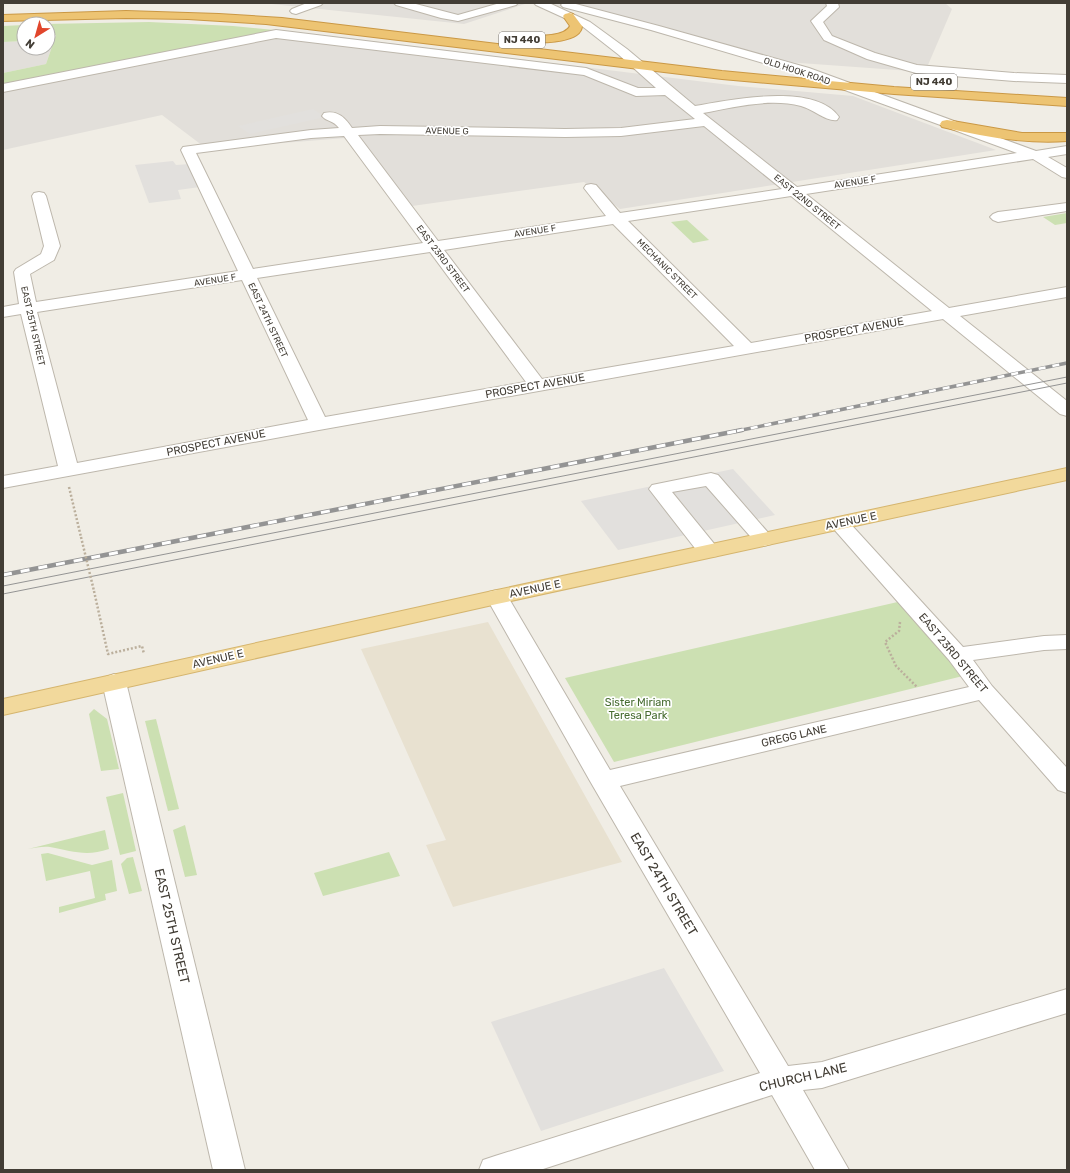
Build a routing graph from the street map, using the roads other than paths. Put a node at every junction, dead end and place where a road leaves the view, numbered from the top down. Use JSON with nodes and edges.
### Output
{"nodes":[{"id":1,"x":400,"y":3,"type":"edge"},
{"id":2,"x":540,"y":3,"type":"edge"},
{"id":3,"x":832,"y":3,"type":"edge"},
{"id":4,"x":503,"y":4,"type":"edge"},
{"id":5,"x":564,"y":7,"type":"edge"},
{"id":6,"x":212,"y":8,"type":"junction"},
{"id":7,"x":323,"y":8,"type":"edge"},
{"id":8,"x":3,"y":11,"type":"edge"},
{"id":9,"x":3,"y":18,"type":"edge"},
{"id":10,"x":405,"y":25,"type":"dead end"},
{"id":11,"x":420,"y":27,"type":"junction"},
{"id":12,"x":655,"y":28,"type":"junction"},
{"id":13,"x":600,"y":36,"type":"junction"},
{"id":14,"x":513,"y":39,"type":"junction"},
{"id":15,"x":623,"y":52,"type":"junction"},
{"id":16,"x":637,"y":65,"type":"junction"},
{"id":17,"x":805,"y":71,"type":"junction"},
{"id":18,"x":1067,"y":79,"type":"edge"},
{"id":19,"x":840,"y":85,"type":"junction"},
{"id":20,"x":3,"y":88,"type":"edge"},
{"id":21,"x":668,"y":91,"type":"junction"},
{"id":22,"x":1067,"y":91,"type":"edge"},
{"id":23,"x":978,"y":97,"type":"junction"},
{"id":24,"x":1067,"y":102,"type":"edge"},
{"id":25,"x":692,"y":111,"type":"junction"},
{"id":26,"x":1067,"y":114,"type":"edge"},
{"id":27,"x":329,"y":116,"type":"dead end"},
{"id":28,"x":832,"y":117,"type":"dead end"},
{"id":29,"x":706,"y":122,"type":"junction"},
{"id":30,"x":947,"y":124,"type":"junction"},
{"id":31,"x":348,"y":132,"type":"junction"},
{"id":32,"x":1067,"y":137,"type":"edge"},
{"id":33,"x":188,"y":150,"type":"joint"},
{"id":34,"x":1067,"y":150,"type":"edge"},
{"id":35,"x":1034,"y":155,"type":"junction"},
{"id":36,"x":1067,"y":174,"type":"edge"},
{"id":37,"x":591,"y":188,"type":"dead end"},
{"id":38,"x":794,"y":192,"type":"junction"},
{"id":39,"x":39,"y":196,"type":"dead end"},
{"id":40,"x":1067,"y":207,"type":"edge"},
{"id":41,"x":616,"y":218,"type":"junction"},
{"id":42,"x":998,"y":218,"type":"dead end"},
{"id":43,"x":433,"y":247,"type":"junction"},
{"id":44,"x":247,"y":275,"type":"junction"},
{"id":45,"x":1067,"y":292,"type":"edge"},
{"id":46,"x":28,"y":308,"type":"junction"},
{"id":47,"x":3,"y":312,"type":"edge"},
{"id":48,"x":947,"y":314,"type":"junction"},
{"id":49,"x":746,"y":348,"type":"junction"},
{"id":50,"x":538,"y":386,"type":"junction"},
{"id":51,"x":1067,"y":410,"type":"edge"},
{"id":52,"x":318,"y":424,"type":"junction"},
{"id":53,"x":1067,"y":474,"type":"edge"},
{"id":54,"x":68,"y":477,"type":"junction"},
{"id":55,"x":3,"y":482,"type":"edge"},
{"id":56,"x":839,"y":524,"type":"junction"},
{"id":57,"x":764,"y":540,"type":"junction"},
{"id":58,"x":709,"y":552,"type":"junction"},
{"id":59,"x":497,"y":597,"type":"junction"},
{"id":60,"x":1067,"y":642,"type":"edge"},
{"id":61,"x":957,"y":655,"type":"junction"},
{"id":62,"x":114,"y":682,"type":"junction"},
{"id":63,"x":984,"y":691,"type":"junction"},
{"id":64,"x":3,"y":707,"type":"edge"},
{"id":65,"x":603,"y":781,"type":"junction"},
{"id":66,"x":1067,"y":784,"type":"edge"},
{"id":67,"x":1067,"y":1001,"type":"edge"},
{"id":68,"x":780,"y":1080,"type":"junction"},
{"id":69,"x":229,"y":1170,"type":"edge"},
{"id":70,"x":495,"y":1170,"type":"edge"},
{"id":71,"x":833,"y":1170,"type":"edge"}],
"edges":[{"from":1,"to":4,"type":"street"},
{"from":2,"to":5,"type":"street","name":"EAST 22ND STREET"},
{"from":3,"to":18,"type":"street"},
{"from":5,"to":12,"type":"street","name":"OLD HOOK ROAD"},
{"from":5,"to":13,"type":"street","name":"EAST 22ND STREET"},
{"from":5,"to":14,"type":"highway"},
{"from":6,"to":7,"type":"highway"},
{"from":6,"to":8,"type":"highway","number":"NJ 440"},
{"from":6,"to":11,"type":"highway","number":"NJ 440"},
{"from":9,"to":16,"type":"highway","number":"NJ 440"},
{"from":10,"to":11,"type":"highway"},
{"from":11,"to":14,"type":"highway","number":"NJ 440"},
{"from":12,"to":13,"type":"street"},
{"from":12,"to":17,"type":"street","name":"OLD HOOK ROAD"},
{"from":13,"to":15,"type":"street","name":"EAST 22ND STREET"},
{"from":14,"to":15,"type":"highway","number":"NJ 440"},
{"from":15,"to":16,"type":"street","name":"EAST 22ND STREET"},
{"from":15,"to":17,"type":"highway","number":"NJ 440"},
{"from":16,"to":19,"type":"highway","number":"NJ 440"},
{"from":16,"to":21,"type":"street","name":"EAST 22ND STREET"},
{"from":17,"to":19,"type":"street","name":"OLD HOOK ROAD"},
{"from":17,"to":22,"type":"highway","number":"NJ 440"},
{"from":19,"to":23,"type":"highway","number":"NJ 440"},
{"from":19,"to":30,"type":"street","name":"OLD HOOK ROAD"},
{"from":20,"to":21,"type":"street"},
{"from":21,"to":25,"type":"street","name":"EAST 22ND STREET"},
{"from":23,"to":24,"type":"highway","number":"NJ 440"},
{"from":23,"to":26,"type":"highway"},
{"from":25,"to":28,"type":"street"},
{"from":25,"to":29,"type":"street","name":"EAST 22ND STREET"},
{"from":27,"to":31,"type":"street","name":"EAST 23RD STREET"},
{"from":29,"to":31,"type":"street","name":"AVENUE G"},
{"from":29,"to":38,"type":"street","name":"EAST 22ND STREET"},
{"from":30,"to":32,"type":"highway"},
{"from":30,"to":35,"type":"street","name":"OLD HOOK ROAD"},
{"from":31,"to":33,"type":"street","name":"AVENUE G"},
{"from":31,"to":43,"type":"street","name":"EAST 23RD STREET"},
{"from":33,"to":44,"type":"street","name":"EAST 24TH STREET"},
{"from":34,"to":35,"type":"street","name":"AVENUE F"},
{"from":35,"to":36,"type":"street","name":"OLD HOOK ROAD"},
{"from":35,"to":38,"type":"street","name":"AVENUE F"},
{"from":37,"to":41,"type":"street","name":"MECHANIC STREET"},
{"from":38,"to":41,"type":"street","name":"AVENUE F"},
{"from":38,"to":48,"type":"street","name":"EAST 22ND STREET"},
{"from":39,"to":46,"type":"street","name":"EAST 25TH STREET"},
{"from":40,"to":42,"type":"street"},
{"from":41,"to":43,"type":"street","name":"AVENUE F"},
{"from":41,"to":49,"type":"street","name":"MECHANIC STREET"},
{"from":43,"to":44,"type":"street","name":"AVENUE F"},
{"from":43,"to":50,"type":"street","name":"EAST 23RD STREET"},
{"from":44,"to":46,"type":"street","name":"AVENUE F"},
{"from":44,"to":52,"type":"street","name":"EAST 24TH STREET"},
{"from":45,"to":48,"type":"street","name":"PROSPECT AVENUE"},
{"from":46,"to":47,"type":"street","name":"AVENUE F"},
{"from":46,"to":54,"type":"street","name":"EAST 25TH STREET"},
{"from":48,"to":49,"type":"street","name":"PROSPECT AVENUE"},
{"from":48,"to":51,"type":"street","name":"EAST 22ND STREET"},
{"from":49,"to":50,"type":"street","name":"PROSPECT AVENUE"},
{"from":50,"to":52,"type":"street","name":"PROSPECT AVENUE"},
{"from":52,"to":54,"type":"street","name":"PROSPECT AVENUE"},
{"from":53,"to":56,"type":"main road","name":"AVENUE E"},
{"from":54,"to":55,"type":"street","name":"PROSPECT AVENUE"},
{"from":56,"to":57,"type":"main road","name":"AVENUE E"},
{"from":56,"to":61,"type":"street","name":"EAST 23RD STREET"},
{"from":57,"to":58,"type":"main road","name":"AVENUE E"},
{"from":57,"to":58,"type":"street"},
{"from":58,"to":59,"type":"main road","name":"AVENUE E"},
{"from":59,"to":62,"type":"main road","name":"AVENUE E"},
{"from":59,"to":65,"type":"street","name":"EAST 24TH STREET"},
{"from":60,"to":61,"type":"street"},
{"from":61,"to":63,"type":"street","name":"EAST 23RD STREET"},
{"from":62,"to":64,"type":"main road","name":"AVENUE E"},
{"from":62,"to":69,"type":"street","name":"EAST 25TH STREET"},
{"from":63,"to":65,"type":"street","name":"GREGG LANE"},
{"from":63,"to":66,"type":"street","name":"EAST 23RD STREET"},
{"from":65,"to":68,"type":"street","name":"EAST 24TH STREET"},
{"from":67,"to":68,"type":"street","name":"CHURCH LANE"},
{"from":68,"to":70,"type":"street","name":"CHURCH LANE"},
{"from":68,"to":71,"type":"street","name":"EAST 24TH STREET"}]}
